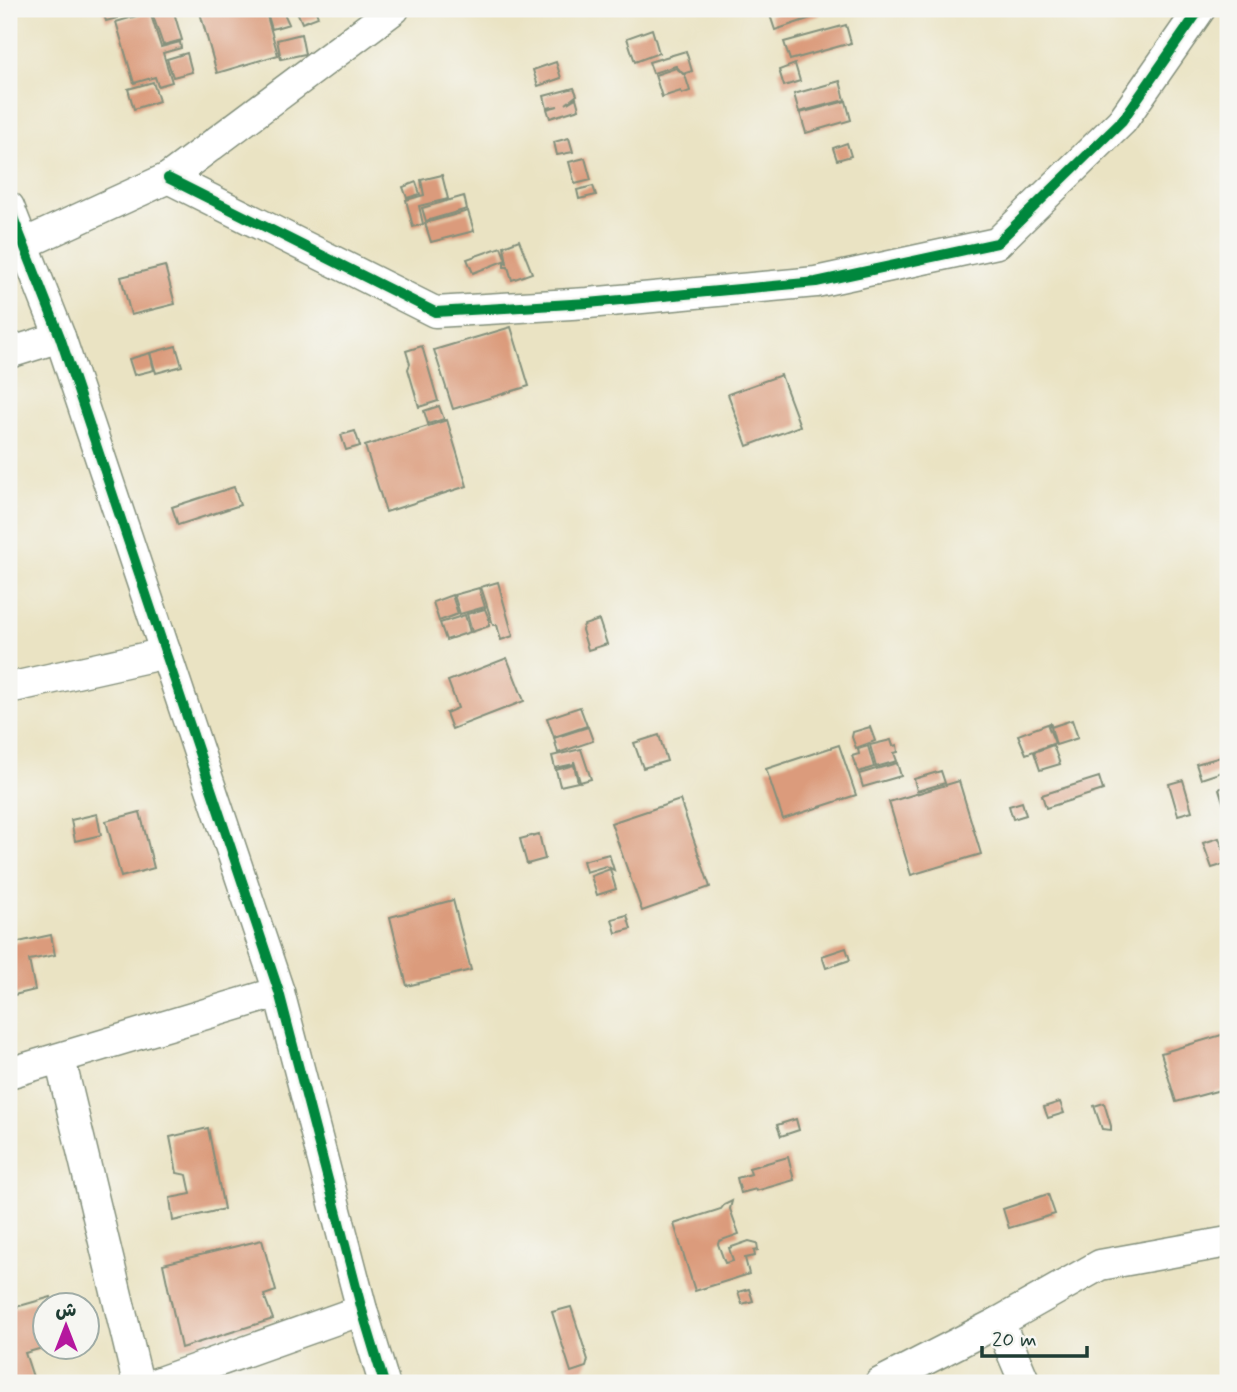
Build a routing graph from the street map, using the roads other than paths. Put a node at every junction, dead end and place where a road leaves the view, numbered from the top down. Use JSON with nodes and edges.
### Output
{"nodes":[{"id":1,"x":394,"y":9,"type":"edge"},
{"id":2,"x":1200,"y":9,"type":"edge"},
{"id":3,"x":168,"y":177,"type":"junction"},
{"id":4,"x":9,"y":207,"type":"edge"},
{"id":5,"x":24,"y":244,"type":"junction"},
{"id":6,"x":60,"y":337,"type":"junction"},
{"id":7,"x":9,"y":352,"type":"edge"},
{"id":8,"x":166,"y":653,"type":"junction"},
{"id":9,"x":9,"y":688,"type":"edge"},
{"id":10,"x":279,"y":992,"type":"junction"},
{"id":11,"x":60,"y":1059,"type":"junction"},
{"id":12,"x":9,"y":1073,"type":"edge"},
{"id":13,"x":1228,"y":1242,"type":"edge"},
{"id":14,"x":362,"y":1310,"type":"junction"},
{"id":15,"x":999,"y":1322,"type":"junction"},
{"id":16,"x":138,"y":1383,"type":"edge"},
{"id":17,"x":157,"y":1383,"type":"edge"},
{"id":18,"x":384,"y":1383,"type":"edge"},
{"id":19,"x":880,"y":1383,"type":"edge"},
{"id":20,"x":1026,"y":1383,"type":"edge"}],
"edges":[{"from":1,"to":3,"type":"street"},
{"from":2,"to":3,"type":"street"},
{"from":3,"to":5,"type":"street"},
{"from":4,"to":5,"type":"street"},
{"from":5,"to":6,"type":"street"},
{"from":6,"to":7,"type":"street"},
{"from":6,"to":8,"type":"street"},
{"from":8,"to":9,"type":"street"},
{"from":8,"to":10,"type":"street"},
{"from":10,"to":11,"type":"street"},
{"from":10,"to":14,"type":"street"},
{"from":11,"to":12,"type":"street"},
{"from":11,"to":16,"type":"street"},
{"from":13,"to":15,"type":"street"},
{"from":14,"to":17,"type":"street"},
{"from":14,"to":18,"type":"street"},
{"from":15,"to":19,"type":"street"},
{"from":15,"to":20,"type":"street"}]}
